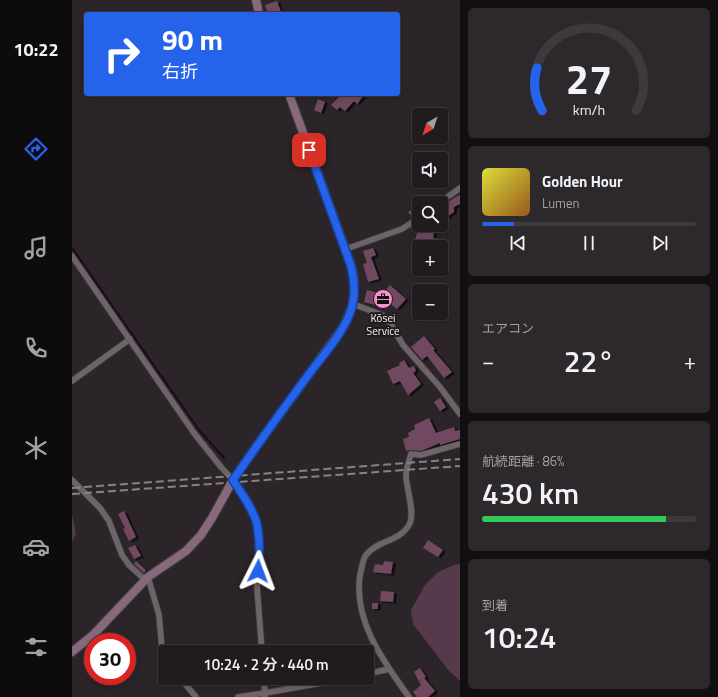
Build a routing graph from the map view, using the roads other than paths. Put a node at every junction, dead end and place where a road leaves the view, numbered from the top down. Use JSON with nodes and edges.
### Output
{"nodes":[{"id":1,"x":256,"y":0,"type":"edge"},
{"id":2,"x":259,"y":12,"type":"edge"},
{"id":3,"x":290,"y":96,"type":"edge"},
{"id":4,"x":460,"y":188,"type":"edge"},
{"id":5,"x":448,"y":197,"type":"edge"},
{"id":6,"x":412,"y":223,"type":"edge"},
{"id":7,"x":346,"y":249,"type":"junction"},
{"id":8,"x":72,"y":256,"type":"edge"},
{"id":9,"x":353,"y":304,"type":"junction"},
{"id":10,"x":130,"y":339,"type":"junction"},
{"id":11,"x":72,"y":381,"type":"edge"},
{"id":12,"x":460,"y":414,"type":"edge"},
{"id":13,"x":460,"y":444,"type":"edge"},
{"id":14,"x":72,"y":480,"type":"edge"},
{"id":15,"x":233,"y":480,"type":"junction"},
{"id":16,"x":148,"y":577,"type":"junction"},
{"id":17,"x":162,"y":645,"type":"edge"},
{"id":18,"x":261,"y":645,"type":"edge"},
{"id":19,"x":72,"y":652,"type":"edge"},
{"id":20,"x":390,"y":669,"type":"junction"},
{"id":21,"x":374,"y":672,"type":"edge"},
{"id":22,"x":186,"y":685,"type":"edge"},
{"id":23,"x":264,"y":685,"type":"edge"},
{"id":24,"x":314,"y":685,"type":"edge"},
{"id":25,"x":265,"y":695,"type":"edge"},
{"id":26,"x":196,"y":697,"type":"edge"},
{"id":27,"x":238,"y":697,"type":"edge"},
{"id":28,"x":409,"y":697,"type":"edge"}],
"edges":[{"from":1,"to":2,"type":"street"},
{"from":3,"to":7,"type":"street"},
{"from":4,"to":5,"type":"street"},
{"from":6,"to":7,"type":"street"},
{"from":7,"to":9,"type":"street"},
{"from":8,"to":10,"type":"street"},
{"from":9,"to":12,"type":"street"},
{"from":9,"to":15,"type":"street"},
{"from":10,"to":11,"type":"street"},
{"from":10,"to":15,"type":"street"},
{"from":13,"to":20,"type":"street"},
{"from":14,"to":16,"type":"street"},
{"from":15,"to":16,"type":"street"},
{"from":15,"to":18,"type":"street"},
{"from":16,"to":17,"type":"street"},
{"from":16,"to":19,"type":"street"},
{"from":20,"to":21,"type":"street"},
{"from":20,"to":28,"type":"street"},
{"from":22,"to":26,"type":"street"},
{"from":23,"to":25,"type":"street"},
{"from":24,"to":25,"type":"street"},
{"from":25,"to":27,"type":"street"}]}
